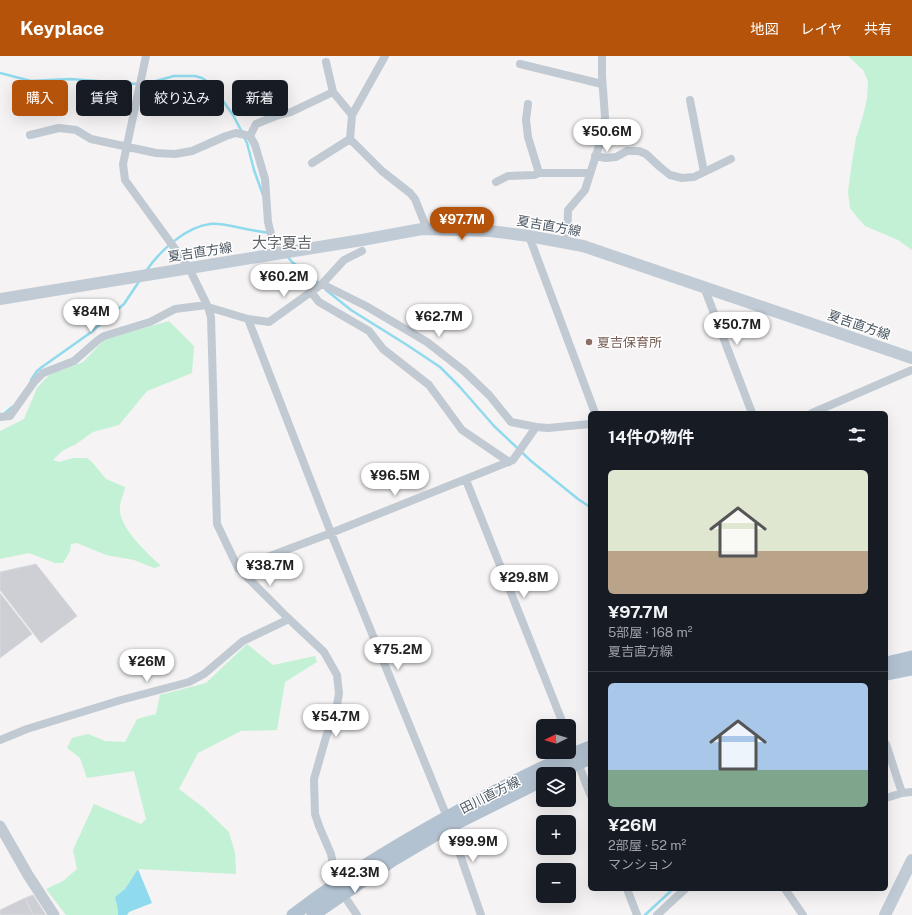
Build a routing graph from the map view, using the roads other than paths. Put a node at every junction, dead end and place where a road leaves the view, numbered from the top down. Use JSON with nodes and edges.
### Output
{"nodes":[{"id":1,"x":146,"y":56,"type":"edge"},
{"id":2,"x":385,"y":56,"type":"edge"},
{"id":3,"x":602,"y":56,"type":"edge"},
{"id":4,"x":326,"y":62,"type":"dead end"},
{"id":5,"x":520,"y":64,"type":"dead end"},
{"id":6,"x":602,"y":84,"type":"junction"},
{"id":7,"x":333,"y":92,"type":"junction"},
{"id":8,"x":690,"y":100,"type":"dead end"},
{"id":9,"x":528,"y":104,"type":"dead end"},
{"id":10,"x":352,"y":115,"type":"junction"},
{"id":11,"x":30,"y":135,"type":"dead end"},
{"id":12,"x":250,"y":136,"type":"junction"},
{"id":13,"x":350,"y":139,"type":"junction"},
{"id":14,"x":126,"y":146,"type":"junction"},
{"id":15,"x":595,"y":156,"type":"junction"},
{"id":16,"x":731,"y":159,"type":"dead end"},
{"id":17,"x":312,"y":163,"type":"dead end"},
{"id":18,"x":704,"y":172,"type":"junction"},
{"id":19,"x":539,"y":173,"type":"junction"},
{"id":20,"x":590,"y":173,"type":"junction"},
{"id":21,"x":496,"y":182,"type":"dead end"},
{"id":22,"x":427,"y":229,"type":"junction"},
{"id":23,"x":529,"y":236,"type":"junction"},
{"id":24,"x":566,"y":243,"type":"junction"},
{"id":25,"x":362,"y":251,"type":"dead end"},
{"id":26,"x":279,"y":253,"type":"junction"},
{"id":27,"x":189,"y":268,"type":"junction"},
{"id":28,"x":322,"y":284,"type":"junction"},
{"id":29,"x":704,"y":287,"type":"junction"},
{"id":30,"x":311,"y":292,"type":"junction"},
{"id":31,"x":0,"y":298,"type":"edge"},
{"id":32,"x":207,"y":306,"type":"junction"},
{"id":33,"x":248,"y":319,"type":"junction"},
{"id":34,"x":912,"y":358,"type":"edge"},
{"id":35,"x":912,"y":370,"type":"edge"},
{"id":36,"x":594,"y":411,"type":"edge"},
{"id":37,"x":751,"y":411,"type":"edge"},
{"id":38,"x":817,"y":411,"type":"edge"},
{"id":39,"x":0,"y":416,"type":"edge"},
{"id":40,"x":588,"y":424,"type":"edge"},
{"id":41,"x":536,"y":427,"type":"junction"},
{"id":42,"x":509,"y":462,"type":"junction"},
{"id":43,"x":466,"y":480,"type":"junction"},
{"id":44,"x":331,"y":533,"type":"junction"},
{"id":45,"x":238,"y":568,"type":"junction"},
{"id":46,"x":289,"y":619,"type":"junction"},
{"id":47,"x":912,"y":657,"type":"edge"},
{"id":48,"x":888,"y":663,"type":"edge"},
{"id":49,"x":912,"y":669,"type":"edge"},
{"id":50,"x":888,"y":674,"type":"edge"},
{"id":51,"x":561,"y":719,"type":"edge"},
{"id":52,"x":0,"y":740,"type":"edge"},
{"id":53,"x":588,"y":749,"type":"edge"},
{"id":54,"x":888,"y":750,"type":"edge"},
{"id":55,"x":581,"y":758,"type":"edge"},
{"id":56,"x":566,"y":767,"type":"edge"},
{"id":57,"x":536,"y":783,"type":"edge"},
{"id":58,"x":588,"y":786,"type":"edge"},
{"id":59,"x":912,"y":792,"type":"edge"},
{"id":60,"x":902,"y":793,"type":"junction"},
{"id":61,"x":888,"y":797,"type":"edge"},
{"id":62,"x":448,"y":822,"type":"junction"},
{"id":63,"x":0,"y":826,"type":"edge"},
{"id":64,"x":912,"y":860,"type":"edge"},
{"id":65,"x":340,"y":889,"type":"junction"},
{"id":66,"x":628,"y":891,"type":"edge"},
{"id":67,"x":683,"y":891,"type":"edge"},
{"id":68,"x":787,"y":891,"type":"edge"},
{"id":69,"x":54,"y":915,"type":"edge"},
{"id":70,"x":293,"y":915,"type":"edge"},
{"id":71,"x":313,"y":915,"type":"edge"},
{"id":72,"x":357,"y":915,"type":"edge"},
{"id":73,"x":482,"y":915,"type":"edge"},
{"id":74,"x":637,"y":915,"type":"edge"},
{"id":75,"x":657,"y":915,"type":"edge"},
{"id":76,"x":803,"y":915,"type":"edge"},
{"id":77,"x":885,"y":915,"type":"edge"}],
"edges":[{"from":1,"to":14,"type":"street"},
{"from":2,"to":10,"type":"street"},
{"from":3,"to":6,"type":"street"},
{"from":4,"to":7,"type":"street"},
{"from":5,"to":6,"type":"street"},
{"from":6,"to":15,"type":"street"},
{"from":7,"to":10,"type":"street"},
{"from":7,"to":12,"type":"street"},
{"from":8,"to":18,"type":"street"},
{"from":9,"to":19,"type":"street"},
{"from":10,"to":13,"type":"street"},
{"from":11,"to":14,"type":"street"},
{"from":12,"to":14,"type":"street"},
{"from":12,"to":26,"type":"street"},
{"from":13,"to":17,"type":"street"},
{"from":13,"to":22,"type":"street"},
{"from":14,"to":27,"type":"street"},
{"from":15,"to":18,"type":"street"},
{"from":15,"to":20,"type":"street"},
{"from":16,"to":18,"type":"street"},
{"from":19,"to":20,"type":"street"},
{"from":19,"to":21,"type":"street"},
{"from":20,"to":24,"type":"street"},
{"from":22,"to":23,"type":"main road","name":"夏吉直方線"},
{"from":22,"to":26,"type":"main road","name":"夏吉直方線"},
{"from":23,"to":24,"type":"main road","name":"夏吉直方線"},
{"from":23,"to":36,"type":"street"},
{"from":24,"to":29,"type":"main road","name":"夏吉直方線"},
{"from":25,"to":28,"type":"street"},
{"from":26,"to":27,"type":"main road","name":"夏吉直方線"},
{"from":27,"to":31,"type":"main road","name":"夏吉直方線"},
{"from":27,"to":32,"type":"street"},
{"from":28,"to":30,"type":"street"},
{"from":28,"to":41,"type":"street"},
{"from":29,"to":34,"type":"main road","name":"夏吉直方線"},
{"from":29,"to":37,"type":"street"},
{"from":30,"to":33,"type":"street"},
{"from":30,"to":42,"type":"street"},
{"from":32,"to":33,"type":"street"},
{"from":32,"to":39,"type":"street"},
{"from":32,"to":45,"type":"street"},
{"from":33,"to":44,"type":"street"},
{"from":35,"to":38,"type":"street"},
{"from":40,"to":41,"type":"street"},
{"from":41,"to":42,"type":"street"},
{"from":42,"to":43,"type":"street"},
{"from":43,"to":44,"type":"street"},
{"from":43,"to":51,"type":"street"},
{"from":44,"to":45,"type":"street"},
{"from":44,"to":62,"type":"street"},
{"from":45,"to":46,"type":"street"},
{"from":46,"to":52,"type":"street"},
{"from":46,"to":65,"type":"street"},
{"from":47,"to":48,"type":"main road"},
{"from":49,"to":50,"type":"main road"},
{"from":53,"to":55,"type":"main road","name":"田川直方線"},
{"from":54,"to":60,"type":"street"},
{"from":55,"to":56,"type":"main road","name":"田川直方線"},
{"from":55,"to":58,"type":"street"},
{"from":55,"to":62,"type":"main road","name":"田川直方線"},
{"from":57,"to":62,"type":"main road","name":"田川直方線"},
{"from":59,"to":60,"type":"street"},
{"from":60,"to":61,"type":"street"},
{"from":62,"to":65,"type":"main road","name":"田川直方線"},
{"from":62,"to":73,"type":"street"},
{"from":63,"to":69,"type":"street"},
{"from":64,"to":77,"type":"main road"},
{"from":65,"to":70,"type":"main road","name":"田川直方線"},
{"from":65,"to":71,"type":"main road","name":"田川直方線"},
{"from":65,"to":72,"type":"street"},
{"from":66,"to":74,"type":"street"},
{"from":67,"to":75,"type":"street"},
{"from":68,"to":76,"type":"street"}]}
